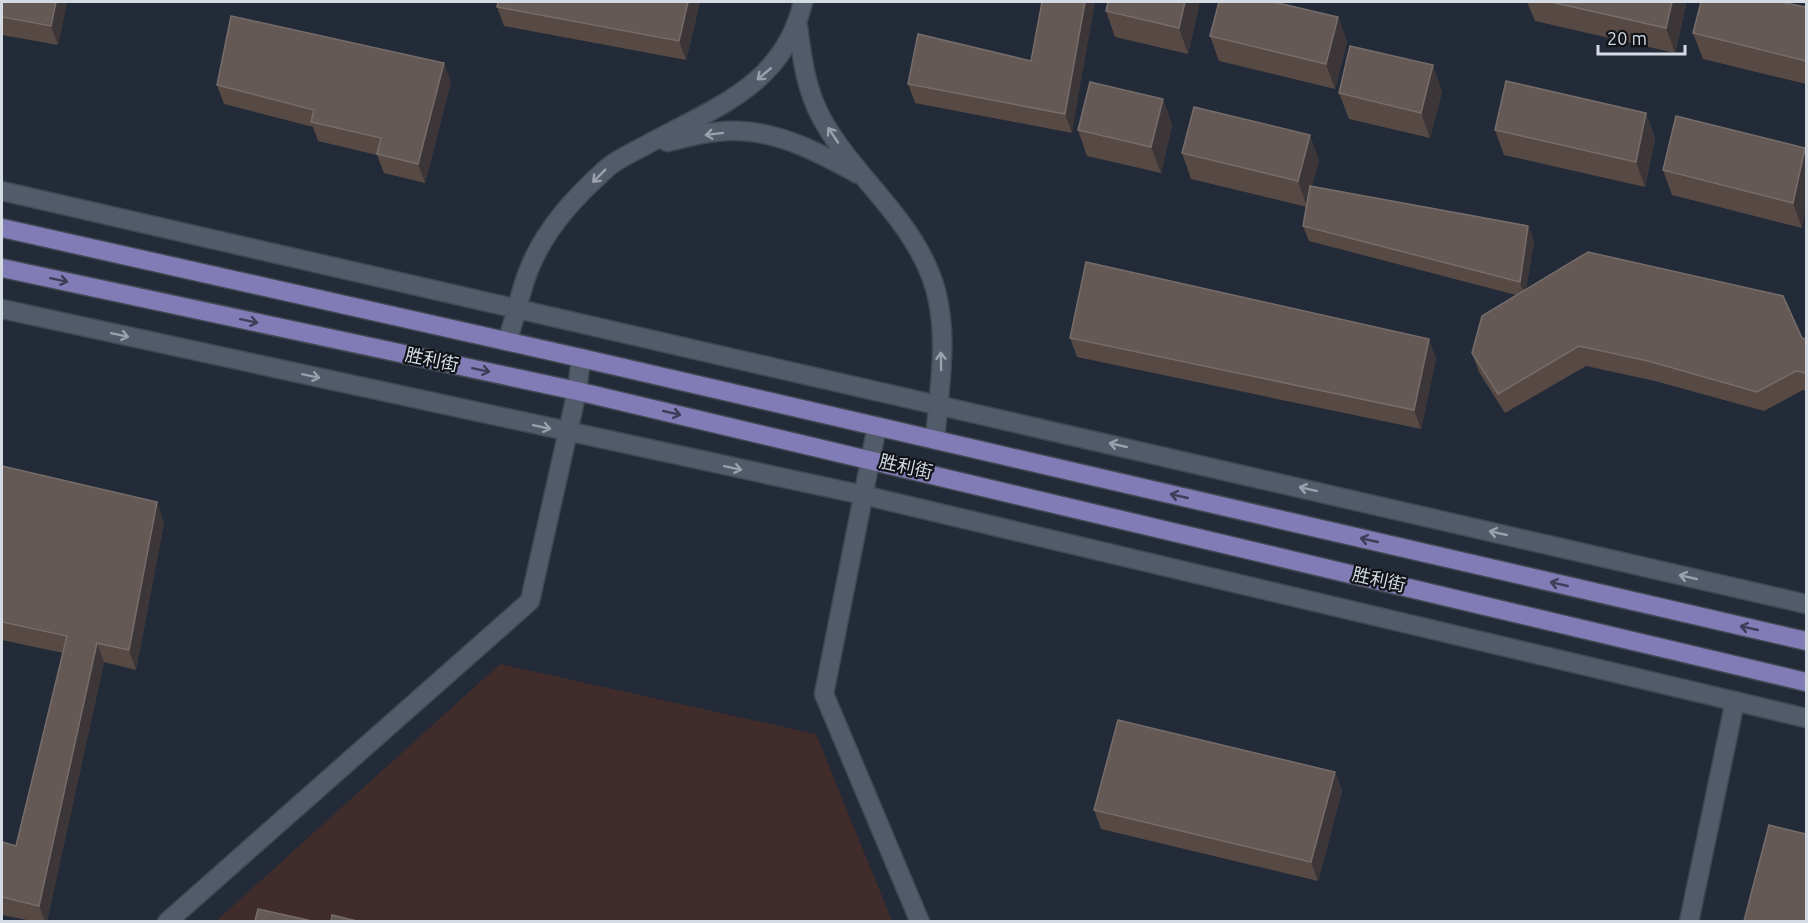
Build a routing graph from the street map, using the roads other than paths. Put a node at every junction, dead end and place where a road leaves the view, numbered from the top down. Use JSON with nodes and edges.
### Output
{"nodes":[{"id":1,"x":803,"y":2,"type":"edge"},
{"id":2,"x":798,"y":27,"type":"junction"},
{"id":3,"x":644,"y":147,"type":"junction"},
{"id":4,"x":867,"y":180,"type":"junction"},
{"id":5,"x":2,"y":191,"type":"edge"},
{"id":6,"x":2,"y":228,"type":"edge"},
{"id":7,"x":2,"y":268,"type":"edge"},
{"id":8,"x":2,"y":309,"type":"edge"},
{"id":9,"x":518,"y":310,"type":"junction"},
{"id":10,"x":507,"y":341,"type":"junction"},
{"id":11,"x":581,"y":358,"type":"junction"},
{"id":12,"x":577,"y":391,"type":"junction"},
{"id":13,"x":938,"y":404,"type":"junction"},
{"id":14,"x":877,"y":426,"type":"junction"},
{"id":15,"x":935,"y":440,"type":"junction"},
{"id":16,"x":870,"y":458,"type":"junction"},
{"id":17,"x":863,"y":495,"type":"junction"},
{"id":18,"x":1806,"y":604,"type":"edge"},
{"id":19,"x":1806,"y":641,"type":"edge"},
{"id":20,"x":1806,"y":682,"type":"edge"},
{"id":21,"x":1735,"y":701,"type":"junction"},
{"id":22,"x":1806,"y":718,"type":"edge"},
{"id":23,"x":167,"y":921,"type":"edge"},
{"id":24,"x":920,"y":921,"type":"edge"},
{"id":25,"x":1689,"y":921,"type":"edge"}],
"edges":[{"from":1,"to":2,"type":"street"},
{"from":2,"to":3,"type":"street","one_way":true},
{"from":4,"to":2,"type":"street","one_way":true},
{"from":4,"to":3,"type":"street","one_way":true},
{"from":3,"to":9,"type":"street","one_way":true},
{"from":13,"to":4,"type":"street","one_way":true},
{"from":5,"to":9,"type":"street"},
{"from":6,"to":10,"type":"main road","name":"胜利街"},
{"from":7,"to":12,"type":"main road","name":"胜利街","one_way":true},
{"from":8,"to":17,"type":"street","one_way":true},
{"from":9,"to":10,"type":"street"},
{"from":9,"to":13,"type":"street"},
{"from":10,"to":11,"type":"main road","name":"胜利街"},
{"from":11,"to":12,"type":"street"},
{"from":11,"to":14,"type":"main road","name":"胜利街"},
{"from":12,"to":16,"type":"main road","name":"胜利街","one_way":true},
{"from":12,"to":23,"type":"street"},
{"from":13,"to":15,"type":"street"},
{"from":18,"to":13,"type":"street","one_way":true},
{"from":14,"to":15,"type":"main road","name":"胜利街"},
{"from":14,"to":16,"type":"street"},
{"from":19,"to":15,"type":"main road","name":"胜利街","one_way":true},
{"from":16,"to":17,"type":"street"},
{"from":16,"to":20,"type":"main road","name":"胜利街"},
{"from":17,"to":21,"type":"street"},
{"from":17,"to":24,"type":"street"},
{"from":21,"to":22,"type":"street"},
{"from":21,"to":25,"type":"street"}]}
